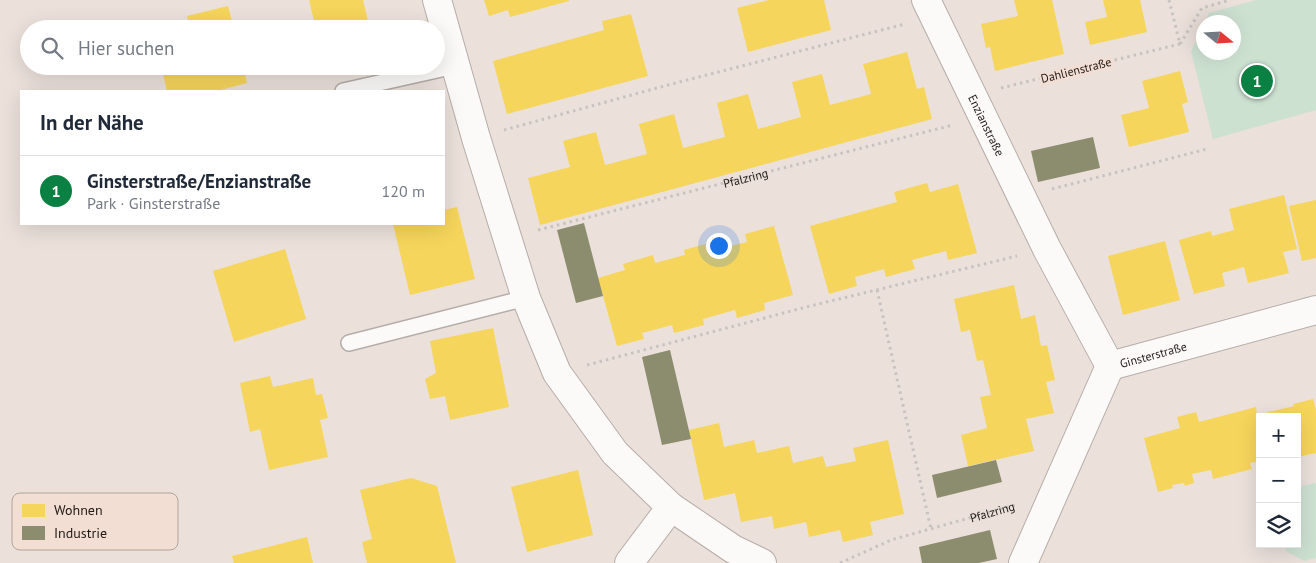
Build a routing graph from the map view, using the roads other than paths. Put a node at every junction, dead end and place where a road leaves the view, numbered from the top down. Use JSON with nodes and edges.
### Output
{"nodes":[{"id":1,"x":437,"y":0,"type":"edge"},
{"id":2,"x":930,"y":8,"type":"edge"},
{"id":3,"x":442,"y":20,"type":"edge"},
{"id":4,"x":445,"y":29,"type":"edge"},
{"id":5,"x":455,"y":66,"type":"junction"},
{"id":6,"x":445,"y":68,"type":"edge"},
{"id":7,"x":415,"y":75,"type":"edge"},
{"id":8,"x":347,"y":90,"type":"edge"},
{"id":9,"x":526,"y":298,"type":"junction"},
{"id":10,"x":1316,"y":310,"type":"edge"},
{"id":11,"x":349,"y":343,"type":"dead end"},
{"id":12,"x":1110,"y":366,"type":"junction"},
{"id":13,"x":671,"y":507,"type":"junction"},
{"id":14,"x":629,"y":563,"type":"edge"},
{"id":15,"x":762,"y":563,"type":"edge"},
{"id":16,"x":1023,"y":563,"type":"edge"}],
"edges":[{"from":1,"to":3,"type":"street"},
{"from":2,"to":12,"type":"street","name":"Enzianstraße"},
{"from":4,"to":5,"type":"street"},
{"from":5,"to":6,"type":"lane"},
{"from":5,"to":9,"type":"street"},
{"from":7,"to":8,"type":"lane"},
{"from":9,"to":11,"type":"lane"},
{"from":9,"to":13,"type":"street"},
{"from":10,"to":12,"type":"street","name":"Ginsterstraße"},
{"from":12,"to":16,"type":"street","name":"Ginsterstraße"},
{"from":13,"to":14,"type":"street"},
{"from":13,"to":15,"type":"street"}]}
